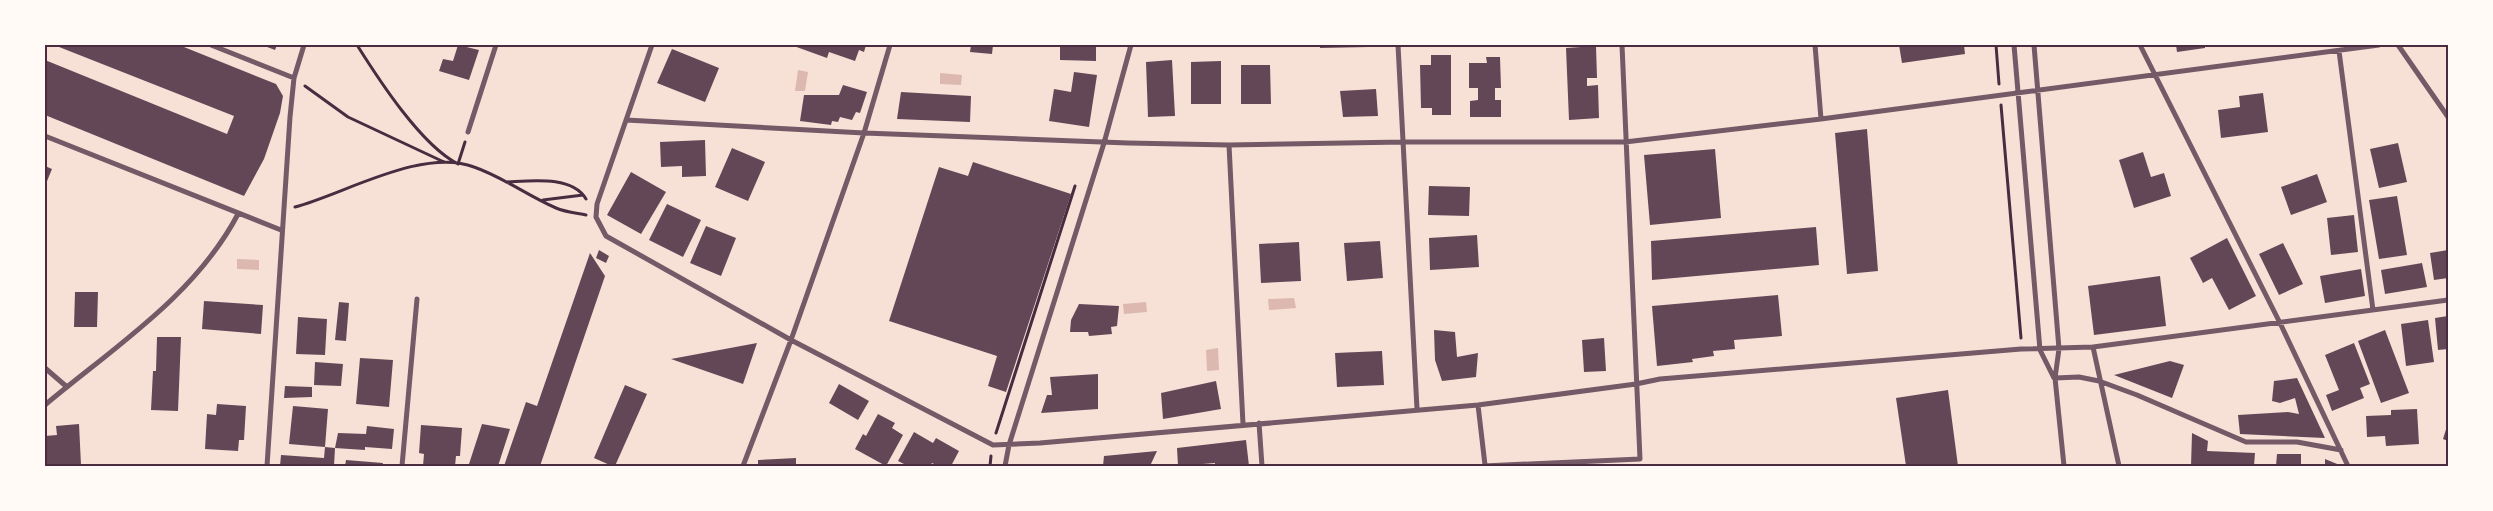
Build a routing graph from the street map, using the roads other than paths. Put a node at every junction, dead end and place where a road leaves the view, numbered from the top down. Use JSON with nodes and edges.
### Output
{"nodes":[{"id":1,"x":211,"y":45,"type":"edge"},
{"id":2,"x":304,"y":45,"type":"edge"},
{"id":3,"x":496,"y":45,"type":"edge"},
{"id":4,"x":652,"y":45,"type":"edge"},
{"id":5,"x":890,"y":45,"type":"edge"},
{"id":6,"x":1131,"y":45,"type":"edge"},
{"id":7,"x":1398,"y":45,"type":"edge"},
{"id":8,"x":1622,"y":45,"type":"edge"},
{"id":9,"x":1815,"y":45,"type":"edge"},
{"id":10,"x":2014,"y":45,"type":"edge"},
{"id":11,"x":2034,"y":45,"type":"edge"},
{"id":12,"x":2140,"y":45,"type":"edge"},
{"id":13,"x":2379,"y":45,"type":"edge"},
{"id":14,"x":2398,"y":45,"type":"edge"},
{"id":15,"x":2339,"y":51,"type":"junction"},
{"id":16,"x":2153,"y":73,"type":"junction"},
{"id":17,"x":294,"y":78,"type":"junction"},
{"id":18,"x":2038,"y":90,"type":"junction"},
{"id":19,"x":2017,"y":92,"type":"junction"},
{"id":20,"x":2448,"y":117,"type":"edge"},
{"id":21,"x":1821,"y":119,"type":"junction"},
{"id":22,"x":626,"y":120,"type":"junction"},
{"id":23,"x":468,"y":132,"type":"road end"},
{"id":24,"x":864,"y":133,"type":"junction"},
{"id":25,"x":45,"y":136,"type":"edge"},
{"id":26,"x":1104,"y":142,"type":"junction"},
{"id":27,"x":1403,"y":142,"type":"junction"},
{"id":28,"x":1625,"y":142,"type":"junction"},
{"id":29,"x":1229,"y":146,"type":"junction"},
{"id":30,"x":238,"y":214,"type":"junction"},
{"id":31,"x":281,"y":230,"type":"junction"},
{"id":32,"x":417,"y":299,"type":"dead end"},
{"id":33,"x":2448,"y":300,"type":"edge"},
{"id":34,"x":2373,"y":310,"type":"junction"},
{"id":35,"x":2280,"y":323,"type":"junction"},
{"id":36,"x":792,"y":340,"type":"junction"},
{"id":37,"x":2093,"y":347,"type":"junction"},
{"id":38,"x":2040,"y":350,"type":"junction"},
{"id":39,"x":2059,"y":350,"type":"junction"},
{"id":40,"x":45,"y":368,"type":"edge"},
{"id":41,"x":2055,"y":378,"type":"junction"},
{"id":42,"x":2099,"y":381,"type":"junction"},
{"id":43,"x":1636,"y":384,"type":"junction"},
{"id":44,"x":67,"y":386,"type":"junction"},
{"id":45,"x":1478,"y":404,"type":"junction"},
{"id":46,"x":45,"y":405,"type":"edge"},
{"id":47,"x":1417,"y":410,"type":"junction"},
{"id":48,"x":1259,"y":423,"type":"junction"},
{"id":49,"x":1243,"y":424,"type":"junction"},
{"id":50,"x":1009,"y":445,"type":"junction"},
{"id":51,"x":2341,"y":450,"type":"junction"},
{"id":52,"x":267,"y":466,"type":"edge"},
{"id":53,"x":402,"y":466,"type":"edge"},
{"id":54,"x":743,"y":466,"type":"edge"},
{"id":55,"x":1005,"y":466,"type":"edge"},
{"id":56,"x":1262,"y":466,"type":"edge"},
{"id":57,"x":1484,"y":466,"type":"edge"},
{"id":58,"x":2064,"y":466,"type":"edge"},
{"id":59,"x":2119,"y":466,"type":"edge"},
{"id":60,"x":2348,"y":466,"type":"edge"}],
"edges":[{"from":1,"to":17,"type":"street"},
{"from":2,"to":17,"type":"street"},
{"from":3,"to":23,"type":"street"},
{"from":4,"to":22,"type":"street"},
{"from":5,"to":24,"type":"street"},
{"from":6,"to":26,"type":"street"},
{"from":7,"to":27,"type":"street"},
{"from":8,"to":28,"type":"street"},
{"from":9,"to":21,"type":"street"},
{"from":10,"to":19,"type":"street"},
{"from":11,"to":18,"type":"street"},
{"from":12,"to":16,"type":"street"},
{"from":13,"to":15,"type":"street"},
{"from":14,"to":20,"type":"street"},
{"from":15,"to":16,"type":"street"},
{"from":15,"to":34,"type":"street"},
{"from":16,"to":18,"type":"street"},
{"from":16,"to":35,"type":"street"},
{"from":17,"to":31,"type":"street"},
{"from":18,"to":19,"type":"street"},
{"from":18,"to":39,"type":"street"},
{"from":19,"to":21,"type":"street"},
{"from":19,"to":38,"type":"street"},
{"from":21,"to":28,"type":"street"},
{"from":22,"to":24,"type":"street"},
{"from":22,"to":36,"type":"street"},
{"from":24,"to":26,"type":"street"},
{"from":24,"to":36,"type":"street"},
{"from":25,"to":30,"type":"street"},
{"from":26,"to":29,"type":"street"},
{"from":26,"to":50,"type":"street"},
{"from":27,"to":28,"type":"street"},
{"from":27,"to":29,"type":"street"},
{"from":27,"to":47,"type":"street"},
{"from":28,"to":43,"type":"street"},
{"from":29,"to":49,"type":"street"},
{"from":30,"to":31,"type":"street"},
{"from":30,"to":44,"type":"street"},
{"from":31,"to":52,"type":"street"},
{"from":32,"to":53,"type":"street"},
{"from":33,"to":34,"type":"street"},
{"from":34,"to":35,"type":"street"},
{"from":35,"to":37,"type":"street"},
{"from":35,"to":51,"type":"street"},
{"from":36,"to":50,"type":"street"},
{"from":36,"to":54,"type":"street"},
{"from":37,"to":39,"type":"street"},
{"from":37,"to":42,"type":"street"},
{"from":38,"to":39,"type":"street"},
{"from":38,"to":41,"type":"street"},
{"from":38,"to":43,"type":"street"},
{"from":39,"to":41,"type":"street"},
{"from":40,"to":44,"type":"street"},
{"from":41,"to":42,"type":"street"},
{"from":41,"to":58,"type":"street"},
{"from":42,"to":51,"type":"street"},
{"from":42,"to":59,"type":"street"},
{"from":43,"to":45,"type":"street"},
{"from":43,"to":57,"type":"street"},
{"from":44,"to":46,"type":"street"},
{"from":45,"to":47,"type":"street"},
{"from":45,"to":57,"type":"street"},
{"from":47,"to":48,"type":"street"},
{"from":48,"to":49,"type":"street"},
{"from":48,"to":56,"type":"street"},
{"from":49,"to":50,"type":"street"},
{"from":50,"to":55,"type":"street"},
{"from":51,"to":60,"type":"street"}]}
